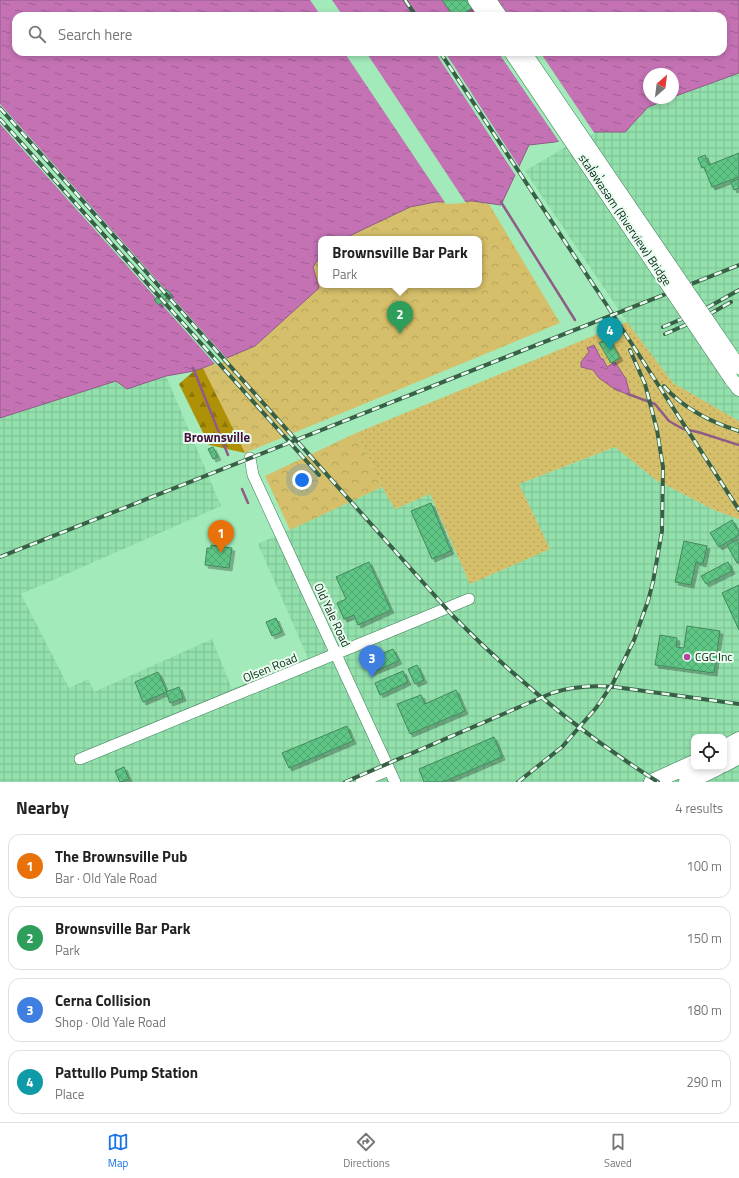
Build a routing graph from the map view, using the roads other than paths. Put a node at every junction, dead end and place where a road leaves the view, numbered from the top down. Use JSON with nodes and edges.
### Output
{"nodes":[{"id":1,"x":475,"y":0,"type":"edge"},
{"id":2,"x":489,"y":0,"type":"edge"},
{"id":3,"x":483,"y":12,"type":"edge"},
{"id":4,"x":497,"y":12,"type":"edge"},
{"id":5,"x":514,"y":56,"type":"edge"},
{"id":6,"x":527,"y":56,"type":"edge"},
{"id":7,"x":739,"y":367,"type":"edge"},
{"id":8,"x":739,"y":389,"type":"edge"},
{"id":9,"x":250,"y":458,"type":"dead end"},
{"id":10,"x":468,"y":599,"type":"dead end"},
{"id":11,"x":336,"y":655,"type":"junction"},
{"id":12,"x":739,"y":740,"type":"edge"},
{"id":13,"x":727,"y":746,"type":"edge"},
{"id":14,"x":739,"y":756,"type":"edge"},
{"id":15,"x":80,"y":759,"type":"dead end"},
{"id":16,"x":727,"y":762,"type":"edge"},
{"id":17,"x":691,"y":764,"type":"edge"},
{"id":18,"x":389,"y":770,"type":"junction"},
{"id":19,"x":712,"y":770,"type":"edge"},
{"id":20,"x":361,"y":782,"type":"edge"},
{"id":21,"x":395,"y":782,"type":"edge"},
{"id":22,"x":652,"y":782,"type":"edge"},
{"id":23,"x":687,"y":782,"type":"edge"}],
"edges":[{"from":1,"to":3,"type":"main road"},
{"from":2,"to":4,"type":"main road"},
{"from":5,"to":8,"type":"main road","name":"stal̕əw̓asəm (Riverview) Bridge","bridge":true},
{"from":6,"to":7,"type":"main road","name":"stal̕əw̓asəm (Riverview) Bridge","bridge":true},
{"from":9,"to":11,"type":"street","name":"Old Yale Road"},
{"from":10,"to":11,"type":"street","name":"Olsen Road"},
{"from":11,"to":15,"type":"street","name":"Olsen Road"},
{"from":11,"to":18,"type":"street","name":"Old Yale Road"},
{"from":12,"to":13,"type":"highway"},
{"from":14,"to":16,"type":"highway"},
{"from":17,"to":22,"type":"highway"},
{"from":18,"to":20,"type":"street"},
{"from":18,"to":21,"type":"street","name":"Old Yale Road"},
{"from":19,"to":23,"type":"highway"}]}
